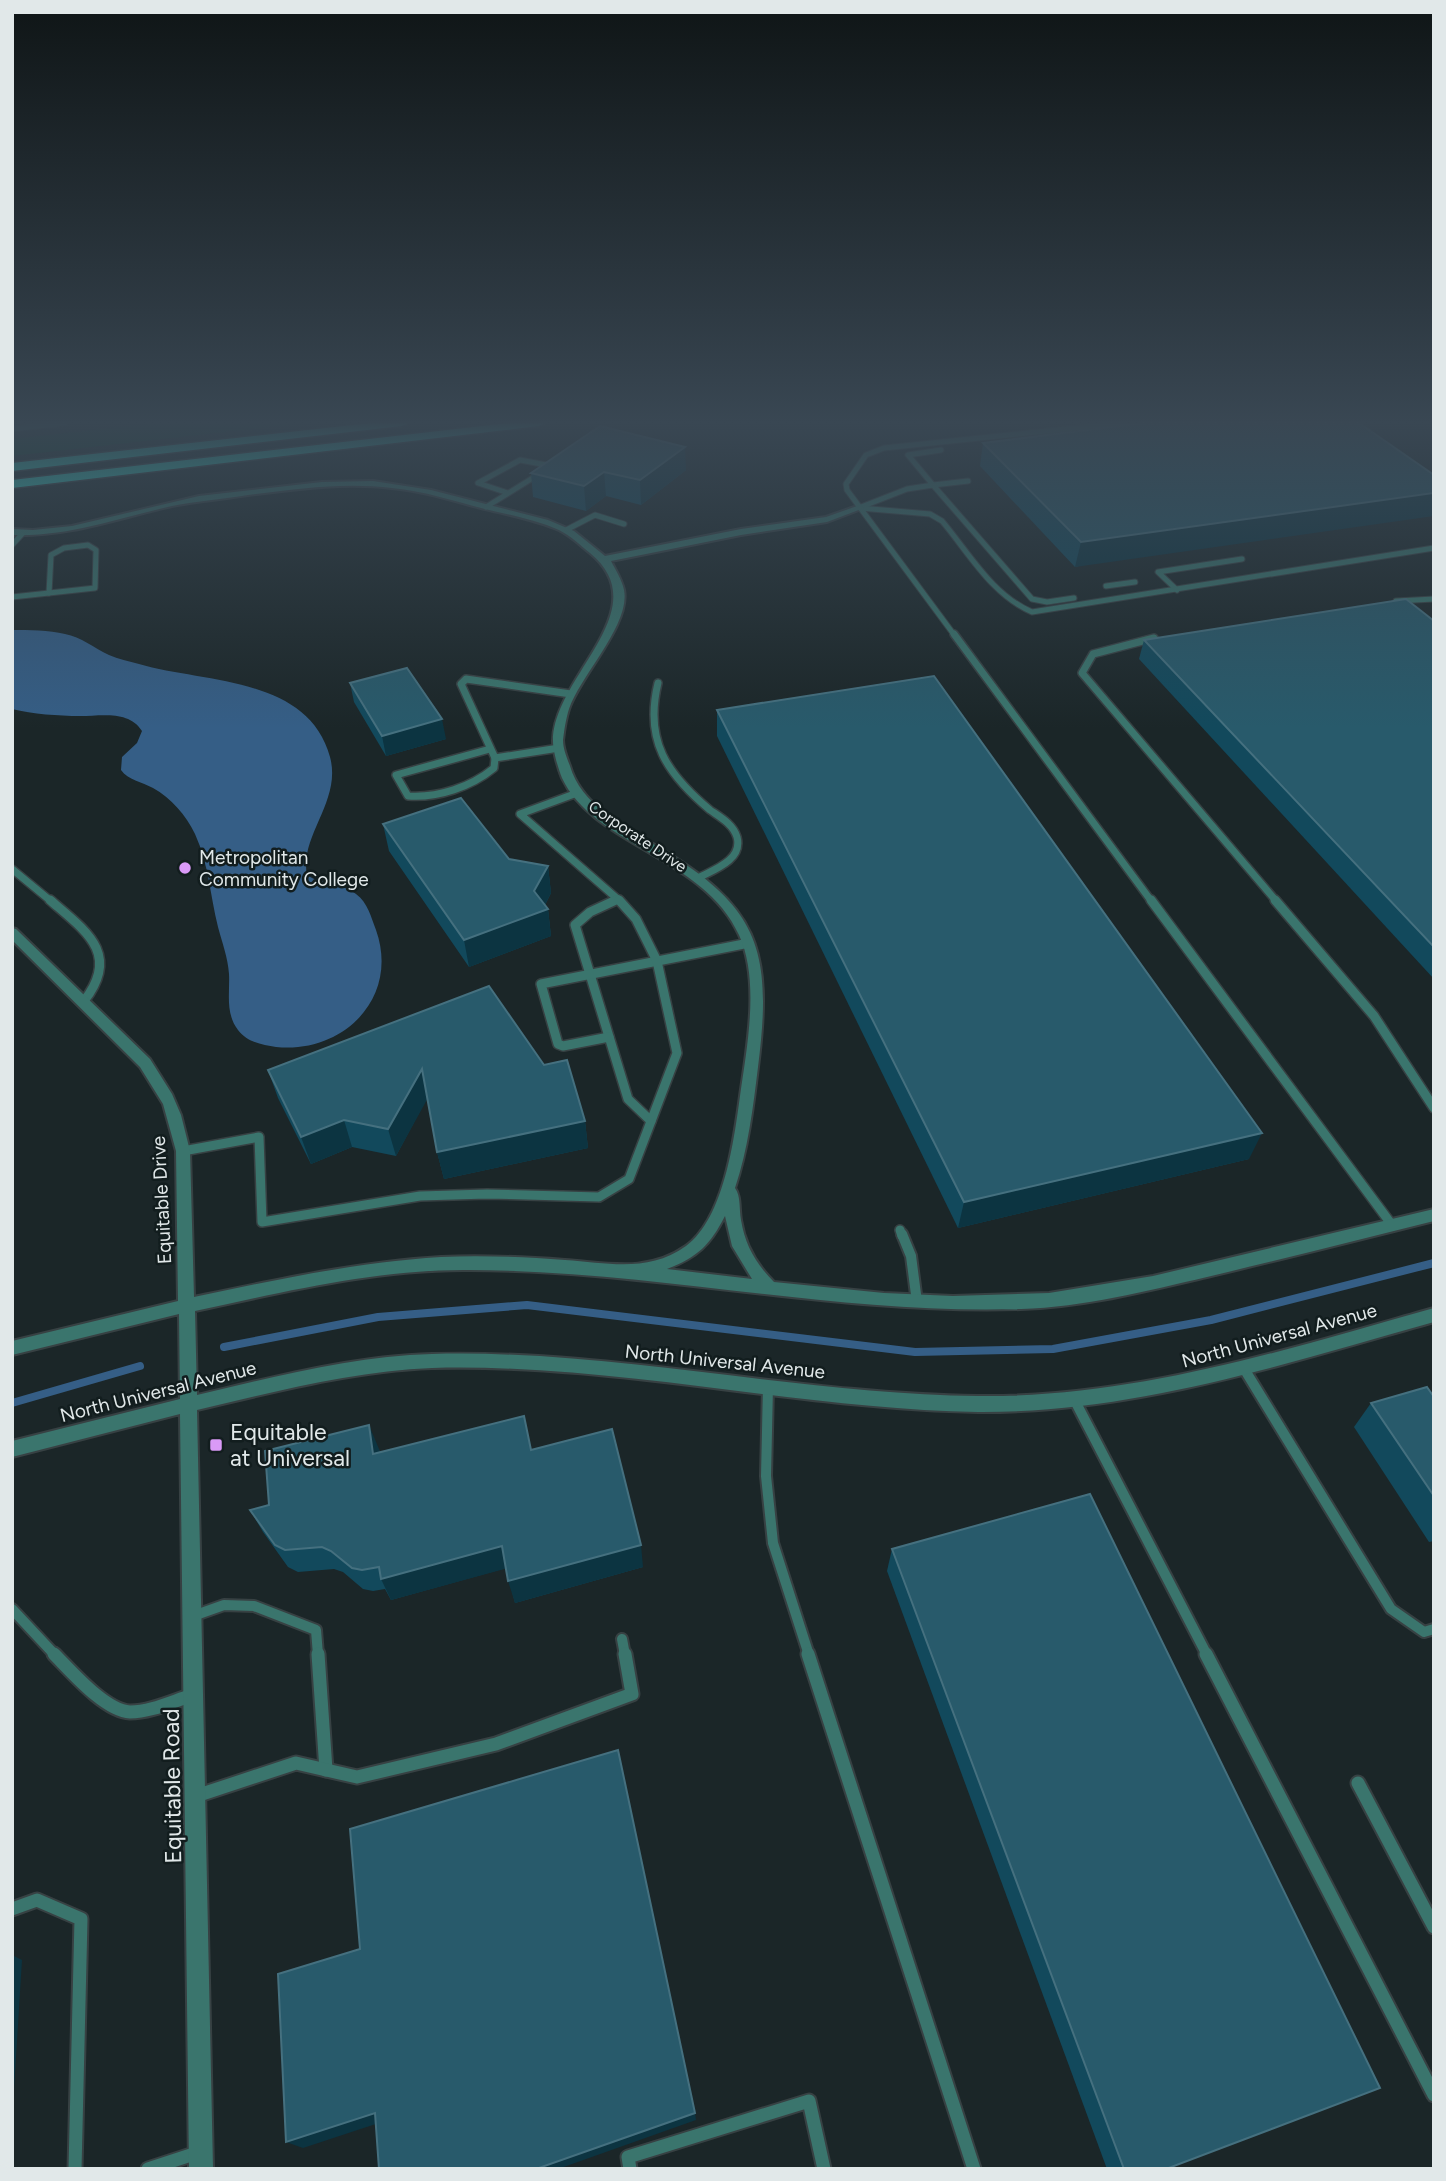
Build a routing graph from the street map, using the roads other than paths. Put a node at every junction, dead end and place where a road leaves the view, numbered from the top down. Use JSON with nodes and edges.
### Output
{"nodes":[{"id":1,"x":92,"y":525,"type":"edge"},
{"id":2,"x":548,"y":525,"type":"edge"},
{"id":3,"x":575,"y":525,"type":"edge"},
{"id":4,"x":786,"y":525,"type":"edge"},
{"id":5,"x":871,"y":525,"type":"edge"},
{"id":6,"x":945,"y":525,"type":"edge"},
{"id":7,"x":968,"y":525,"type":"edge"},
{"id":8,"x":566,"y":530,"type":"junction"},
{"id":9,"x":18,"y":532,"type":"edge"},
{"id":10,"x":12,"y":545,"type":"edge"},
{"id":11,"x":1434,"y":548,"type":"edge"},
{"id":12,"x":606,"y":559,"type":"junction"},
{"id":13,"x":1242,"y":559,"type":"dead end"},
{"id":14,"x":1135,"y":582,"type":"dead end"},
{"id":15,"x":1120,"y":584,"type":"junction"},
{"id":16,"x":1106,"y":586,"type":"dead end"},
{"id":17,"x":1177,"y":590,"type":"junction"},
{"id":18,"x":49,"y":594,"type":"junction"},
{"id":19,"x":12,"y":597,"type":"edge"},
{"id":20,"x":1133,"y":597,"type":"junction"},
{"id":21,"x":1073,"y":598,"type":"dead end"},
{"id":22,"x":1434,"y":599,"type":"edge"},
{"id":23,"x":1390,"y":602,"type":"edge"},
{"id":24,"x":1166,"y":636,"type":"edge"},
{"id":25,"x":658,"y":682,"type":"dead end"},
{"id":26,"x":571,"y":694,"type":"junction"},
{"id":27,"x":559,"y":748,"type":"junction"},
{"id":28,"x":491,"y":749,"type":"junction"},
{"id":29,"x":495,"y":758,"type":"junction"},
{"id":30,"x":577,"y":793,"type":"junction"},
{"id":31,"x":12,"y":869,"type":"edge"},
{"id":32,"x":700,"y":877,"type":"junction"},
{"id":33,"x":618,"y":899,"type":"junction"},
{"id":34,"x":12,"y":932,"type":"edge"},
{"id":35,"x":750,"y":943,"type":"junction"},
{"id":36,"x":657,"y":961,"type":"junction"},
{"id":37,"x":590,"y":974,"type":"junction"},
{"id":38,"x":84,"y":1001,"type":"junction"},
{"id":39,"x":609,"y":1037,"type":"junction"},
{"id":40,"x":1434,"y":1108,"type":"edge"},
{"id":41,"x":651,"y":1121,"type":"junction"},
{"id":42,"x":183,"y":1151,"type":"junction"},
{"id":43,"x":730,"y":1183,"type":"junction"},
{"id":44,"x":1434,"y":1215,"type":"edge"},
{"id":45,"x":1392,"y":1225,"type":"junction"},
{"id":46,"x":900,"y":1230,"type":"dead end"},
{"id":47,"x":630,"y":1274,"type":"junction"},
{"id":48,"x":772,"y":1290,"type":"junction"},
{"id":49,"x":917,"y":1302,"type":"junction"},
{"id":50,"x":187,"y":1305,"type":"junction"},
{"id":51,"x":1434,"y":1315,"type":"edge"},
{"id":52,"x":12,"y":1348,"type":"edge"},
{"id":53,"x":1243,"y":1367,"type":"junction"},
{"id":54,"x":768,"y":1386,"type":"junction"},
{"id":55,"x":1074,"y":1399,"type":"junction"},
{"id":56,"x":187,"y":1403,"type":"junction"},
{"id":57,"x":12,"y":1449,"type":"edge"},
{"id":58,"x":12,"y":1608,"type":"edge"},
{"id":59,"x":193,"y":1616,"type":"junction"},
{"id":60,"x":1434,"y":1629,"type":"edge"},
{"id":61,"x":622,"y":1639,"type":"dead end"},
{"id":62,"x":195,"y":1695,"type":"junction"},
{"id":63,"x":326,"y":1770,"type":"junction"},
{"id":64,"x":1358,"y":1783,"type":"dead end"},
{"id":65,"x":196,"y":1796,"type":"junction"},
{"id":66,"x":12,"y":1909,"type":"edge"},
{"id":67,"x":1434,"y":1927,"type":"edge"},
{"id":68,"x":1434,"y":2095,"type":"edge"},
{"id":69,"x":200,"y":2160,"type":"edge"},
{"id":70,"x":75,"y":2169,"type":"edge"},
{"id":71,"x":148,"y":2169,"type":"edge"},
{"id":72,"x":630,"y":2169,"type":"edge"},
{"id":73,"x":824,"y":2169,"type":"edge"},
{"id":74,"x":974,"y":2169,"type":"edge"}],
"edges":[{"from":1,"to":9,"type":"street","name":"Corporate Drive"},
{"from":2,"to":8,"type":"street","name":"Corporate Drive"},
{"from":3,"to":8,"type":"lane"},
{"from":4,"to":12,"type":"street"},
{"from":5,"to":45,"type":"lane"},
{"from":6,"to":20,"type":"lane"},
{"from":7,"to":21,"type":"lane"},
{"from":8,"to":12,"type":"street","name":"Corporate Drive"},
{"from":9,"to":10,"type":"lane"},
{"from":11,"to":17,"type":"lane"},
{"from":12,"to":26,"type":"street","name":"Corporate Drive"},
{"from":13,"to":17,"type":"lane"},
{"from":14,"to":15,"type":"lane"},
{"from":15,"to":16,"type":"lane"},
{"from":15,"to":20,"type":"lane"},
{"from":17,"to":20,"type":"lane"},
{"from":18,"to":18,"type":"lane"},
{"from":18,"to":19,"type":"lane"},
{"from":22,"to":23,"type":"lane"},
{"from":24,"to":40,"type":"lane"},
{"from":25,"to":32,"type":"lane"},
{"from":26,"to":27,"type":"street","name":"Corporate Drive"},
{"from":26,"to":28,"type":"lane"},
{"from":27,"to":29,"type":"lane"},
{"from":27,"to":30,"type":"street","name":"Corporate Drive"},
{"from":28,"to":29,"type":"lane"},
{"from":28,"to":29,"type":"lane"},
{"from":30,"to":32,"type":"street","name":"Corporate Drive"},
{"from":30,"to":33,"type":"lane"},
{"from":31,"to":38,"type":"lane"},
{"from":32,"to":35,"type":"street","name":"Corporate Drive"},
{"from":33,"to":36,"type":"lane"},
{"from":33,"to":37,"type":"lane"},
{"from":34,"to":38,"type":"street","name":"Equitable Drive"},
{"from":35,"to":36,"type":"lane"},
{"from":35,"to":43,"type":"street","name":"Corporate Drive"},
{"from":36,"to":37,"type":"lane"},
{"from":36,"to":41,"type":"lane"},
{"from":37,"to":39,"type":"lane"},
{"from":37,"to":39,"type":"lane"},
{"from":38,"to":42,"type":"street","name":"Equitable Drive"},
{"from":39,"to":41,"type":"lane"},
{"from":41,"to":42,"type":"lane"},
{"from":42,"to":50,"type":"street","name":"Equitable Drive"},
{"from":43,"to":47,"type":"street","name":"Corporate Drive"},
{"from":43,"to":48,"type":"street","name":"Corporate Drive"},
{"from":44,"to":45,"type":"street"},
{"from":45,"to":49,"type":"street"},
{"from":46,"to":49,"type":"lane"},
{"from":47,"to":48,"type":"street"},
{"from":47,"to":50,"type":"street"},
{"from":48,"to":49,"type":"street"},
{"from":50,"to":52,"type":"street"},
{"from":50,"to":56,"type":"street","name":"Equitable Drive"},
{"from":51,"to":53,"type":"street","name":"North Universal Avenue"},
{"from":53,"to":55,"type":"street","name":"North Universal Avenue"},
{"from":53,"to":60,"type":"lane"},
{"from":54,"to":55,"type":"street","name":"North Universal Avenue"},
{"from":54,"to":56,"type":"street","name":"North Universal Avenue"},
{"from":54,"to":74,"type":"lane"},
{"from":55,"to":68,"type":"lane"},
{"from":56,"to":57,"type":"street","name":"North Universal Avenue"},
{"from":56,"to":59,"type":"street","name":"Equitable Road"},
{"from":58,"to":62,"type":"lane"},
{"from":59,"to":62,"type":"street","name":"Equitable Road"},
{"from":59,"to":63,"type":"lane"},
{"from":61,"to":63,"type":"lane"},
{"from":62,"to":65,"type":"street","name":"Equitable Road"},
{"from":63,"to":65,"type":"lane"},
{"from":64,"to":67,"type":"lane"},
{"from":65,"to":69,"type":"street","name":"Equitable Road"},
{"from":66,"to":70,"type":"lane"},
{"from":69,"to":71,"type":"lane"},
{"from":72,"to":73,"type":"lane"}]}
